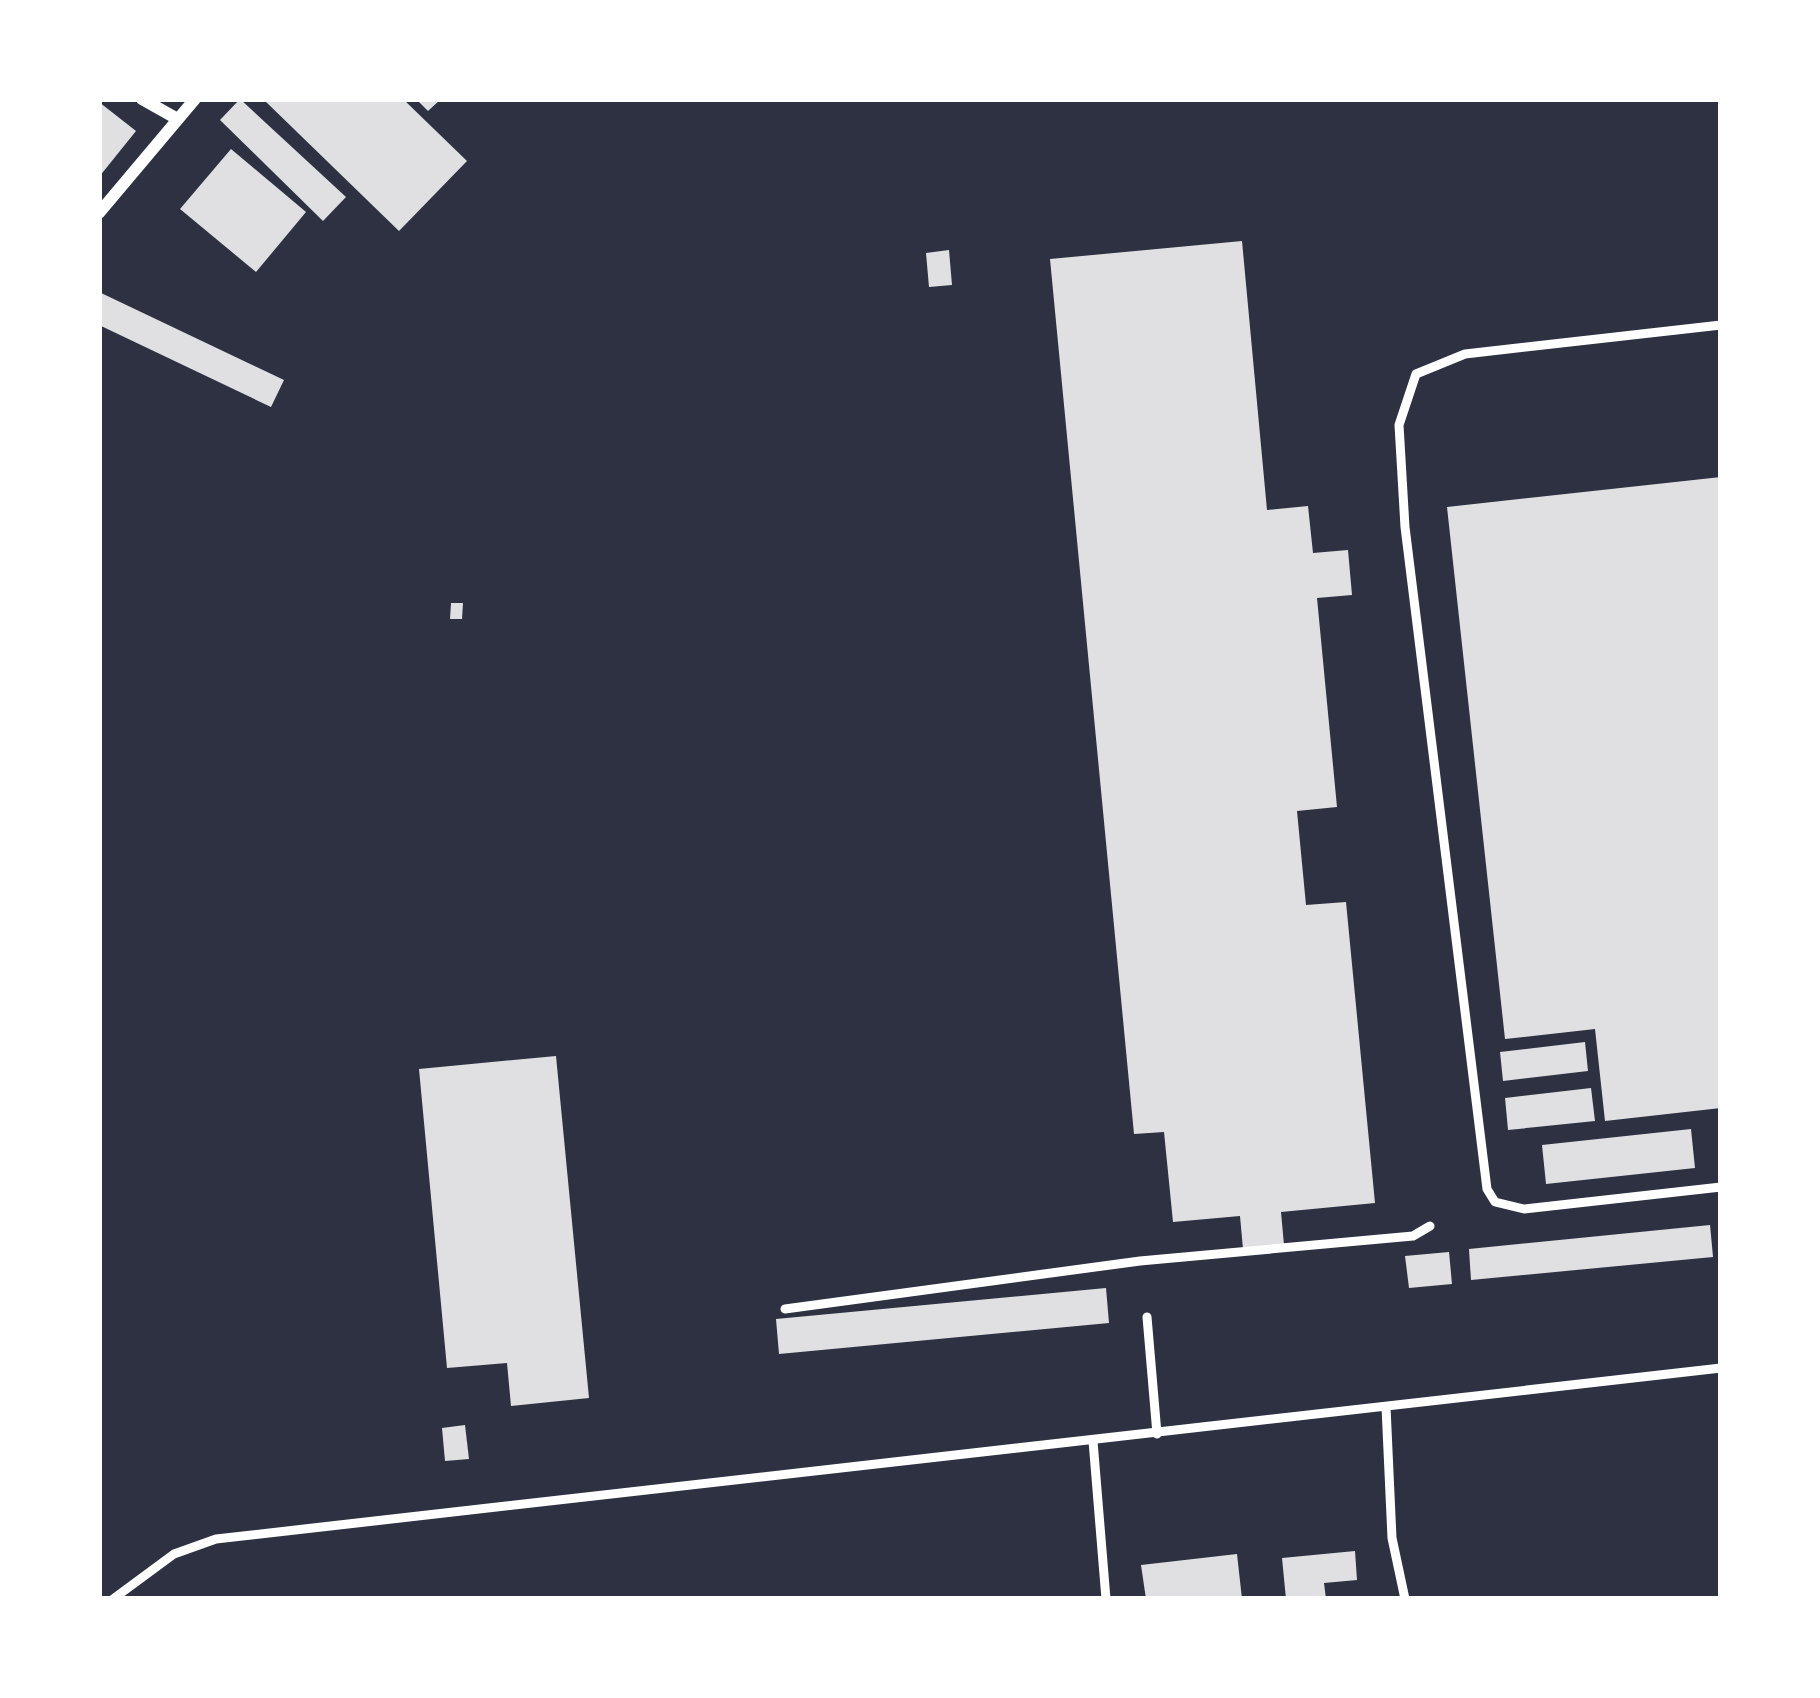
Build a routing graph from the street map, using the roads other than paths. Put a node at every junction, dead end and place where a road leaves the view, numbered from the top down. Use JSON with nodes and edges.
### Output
{"nodes":[{"id":1,"x":142,"y":99,"type":"edge"},
{"id":2,"x":195,"y":99,"type":"edge"},
{"id":3,"x":174,"y":117,"type":"junction"},
{"id":4,"x":99,"y":213,"type":"edge"},
{"id":5,"x":1721,"y":325,"type":"edge"},
{"id":6,"x":1721,"y":1186,"type":"edge"},
{"id":7,"x":1430,"y":1226,"type":"dead end"},
{"id":8,"x":785,"y":1309,"type":"dead end"},
{"id":9,"x":1147,"y":1317,"type":"dead end"},
{"id":10,"x":1721,"y":1368,"type":"edge"},
{"id":11,"x":1386,"y":1407,"type":"junction"},
{"id":12,"x":1157,"y":1434,"type":"junction"},
{"id":13,"x":1093,"y":1441,"type":"junction"},
{"id":14,"x":113,"y":1599,"type":"edge"},
{"id":15,"x":1106,"y":1599,"type":"edge"},
{"id":16,"x":1405,"y":1599,"type":"edge"}],
"edges":[{"from":1,"to":3,"type":"street"},
{"from":2,"to":3,"type":"street"},
{"from":3,"to":4,"type":"street"},
{"from":5,"to":6,"type":"lane"},
{"from":7,"to":8,"type":"lane"},
{"from":9,"to":12,"type":"lane"},
{"from":10,"to":11,"type":"lane"},
{"from":11,"to":12,"type":"lane"},
{"from":11,"to":16,"type":"lane"},
{"from":12,"to":13,"type":"lane"},
{"from":13,"to":14,"type":"lane"},
{"from":13,"to":15,"type":"lane"}]}
